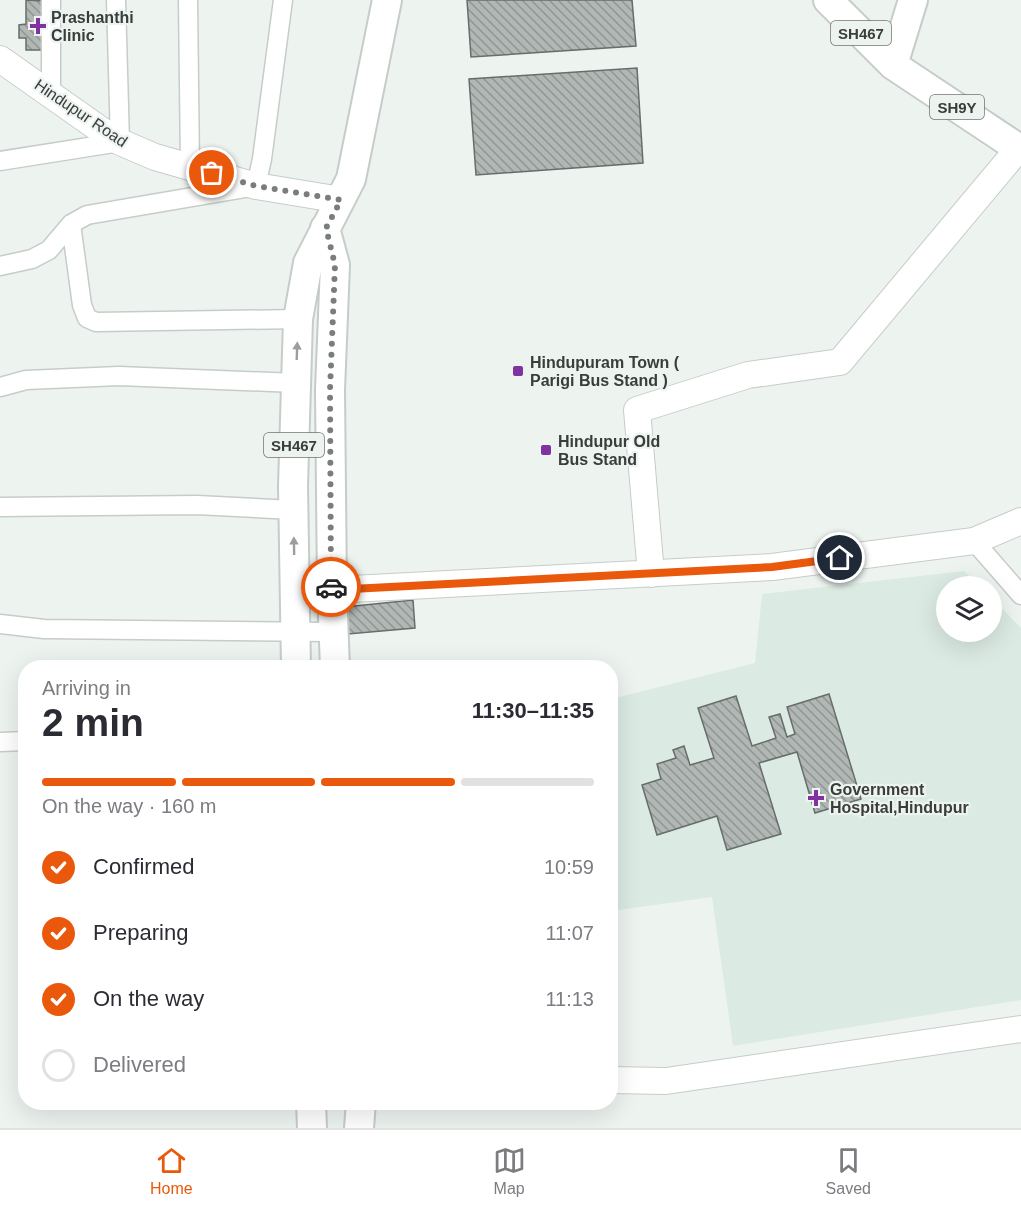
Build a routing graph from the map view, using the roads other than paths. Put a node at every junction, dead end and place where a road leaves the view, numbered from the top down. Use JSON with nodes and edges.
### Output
{"nodes":[{"id":1,"x":51,"y":0,"type":"edge"},
{"id":2,"x":116,"y":0,"type":"edge"},
{"id":3,"x":188,"y":0,"type":"edge"},
{"id":4,"x":283,"y":0,"type":"edge"},
{"id":5,"x":387,"y":0,"type":"edge"},
{"id":6,"x":828,"y":0,"type":"edge"},
{"id":7,"x":913,"y":0,"type":"edge"},
{"id":8,"x":0,"y":59,"type":"edge"},
{"id":9,"x":893,"y":65,"type":"junction"},
{"id":10,"x":12,"y":77,"type":"edge"},
{"id":11,"x":51,"y":95,"type":"junction"},
{"id":12,"x":120,"y":142,"type":"junction"},
{"id":13,"x":1020,"y":149,"type":"edge"},
{"id":14,"x":0,"y":161,"type":"edge"},
{"id":15,"x":190,"y":167,"type":"junction"},
{"id":16,"x":256,"y":186,"type":"junction"},
{"id":17,"x":341,"y":200,"type":"junction"},
{"id":18,"x":71,"y":224,"type":"junction"},
{"id":19,"x":326,"y":228,"type":"junction"},
{"id":20,"x":0,"y":266,"type":"edge"},
{"id":21,"x":298,"y":319,"type":"junction"},
{"id":22,"x":296,"y":383,"type":"junction"},
{"id":23,"x":0,"y":387,"type":"edge"},
{"id":24,"x":0,"y":507,"type":"edge"},
{"id":25,"x":293,"y":510,"type":"junction"},
{"id":26,"x":1021,"y":521,"type":"edge"},
{"id":27,"x":974,"y":541,"type":"junction"},
{"id":28,"x":651,"y":574,"type":"junction"},
{"id":29,"x":332,"y":590,"type":"junction"},
{"id":30,"x":1021,"y":595,"type":"edge"},
{"id":31,"x":0,"y":624,"type":"edge"},
{"id":32,"x":295,"y":632,"type":"junction"},
{"id":33,"x":333,"y":632,"type":"junction"},
{"id":34,"x":296,"y":660,"type":"edge"},
{"id":35,"x":335,"y":660,"type":"edge"},
{"id":36,"x":18,"y":741,"type":"edge"},
{"id":37,"x":0,"y":742,"type":"edge"},
{"id":38,"x":1021,"y":1029,"type":"edge"},
{"id":39,"x":618,"y":1080,"type":"edge"},
{"id":40,"x":311,"y":1110,"type":"edge"},
{"id":41,"x":360,"y":1110,"type":"edge"},
{"id":42,"x":312,"y":1128,"type":"edge"},
{"id":43,"x":359,"y":1128,"type":"edge"}],
"edges":[{"from":1,"to":11,"type":"street"},
{"from":2,"to":12,"type":"street"},
{"from":3,"to":15,"type":"street"},
{"from":4,"to":16,"type":"street"},
{"from":5,"to":17,"type":"main road","number":"SH467"},
{"from":6,"to":9,"type":"main road","number":"SH467"},
{"from":7,"to":9,"type":"main road"},
{"from":8,"to":10,"type":"street","name":"Hindupur Road"},
{"from":9,"to":13,"type":"main road","number":"SH9Y"},
{"from":10,"to":11,"type":"street","name":"Hindupur Road"},
{"from":11,"to":12,"type":"street","name":"Hindupur Road"},
{"from":12,"to":14,"type":"street"},
{"from":12,"to":15,"type":"street","name":"Hindupur Road"},
{"from":13,"to":28,"type":"street"},
{"from":15,"to":16,"type":"street","name":"Hindupur Road"},
{"from":16,"to":17,"type":"street","name":"Hindupur Road"},
{"from":16,"to":18,"type":"street"},
{"from":17,"to":19,"type":"main road","number":"SH467"},
{"from":18,"to":20,"type":"street"},
{"from":18,"to":21,"type":"street"},
{"from":19,"to":21,"type":"main road","number":"SH467"},
{"from":19,"to":29,"type":"main road","number":"SH467"},
{"from":22,"to":21,"type":"main road","number":"SH467","one_way":true},
{"from":22,"to":23,"type":"street"},
{"from":22,"to":25,"type":"main road","number":"SH467"},
{"from":24,"to":25,"type":"street"},
{"from":32,"to":25,"type":"main road","number":"SH467","one_way":true},
{"from":26,"to":27,"type":"street"},
{"from":27,"to":28,"type":"street"},
{"from":27,"to":30,"type":"street"},
{"from":28,"to":29,"type":"street"},
{"from":29,"to":33,"type":"main road","number":"SH467"},
{"from":31,"to":32,"type":"street"},
{"from":32,"to":33,"type":"street"},
{"from":32,"to":34,"type":"main road","number":"SH467"},
{"from":33,"to":35,"type":"main road","number":"SH467"},
{"from":36,"to":37,"type":"street"},
{"from":38,"to":39,"type":"street"},
{"from":40,"to":42,"type":"main road"},
{"from":41,"to":43,"type":"main road"}]}
